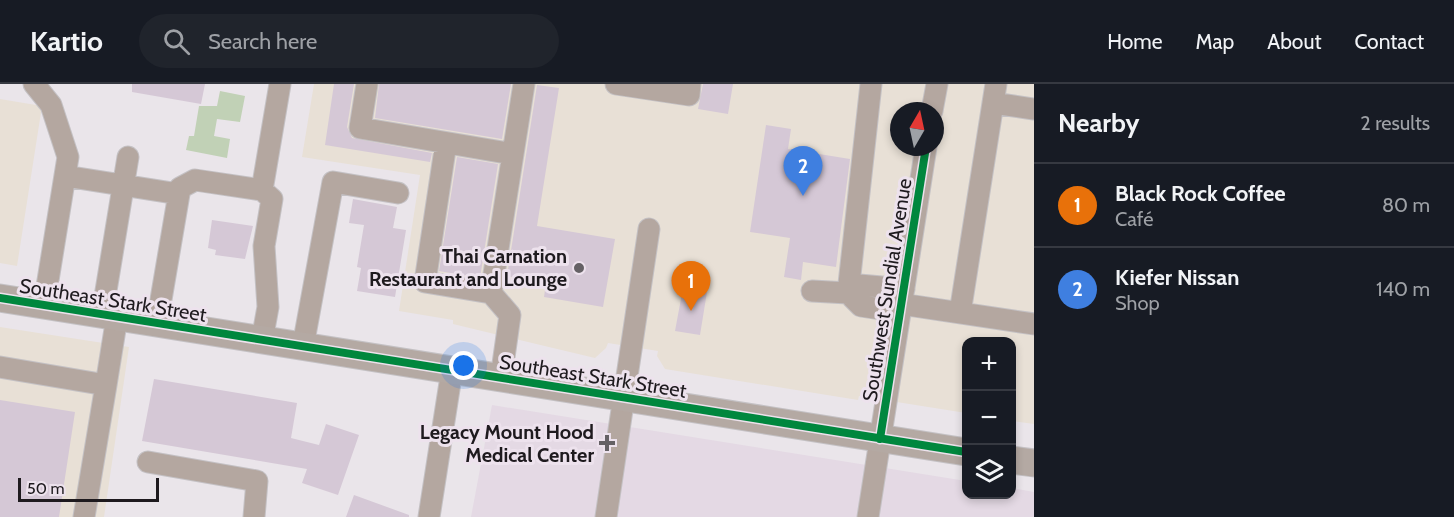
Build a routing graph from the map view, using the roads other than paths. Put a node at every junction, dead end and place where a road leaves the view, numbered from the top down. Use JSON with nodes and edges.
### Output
{"nodes":[{"id":1,"x":34,"y":84,"type":"edge"},
{"id":2,"x":280,"y":84,"type":"edge"},
{"id":3,"x":367,"y":84,"type":"edge"},
{"id":4,"x":524,"y":84,"type":"edge"},
{"id":5,"x":616,"y":84,"type":"edge"},
{"id":6,"x":690,"y":84,"type":"edge"},
{"id":7,"x":871,"y":84,"type":"edge"},
{"id":8,"x":937,"y":84,"type":"edge"},
{"id":9,"x":995,"y":93,"type":"edge"},
{"id":10,"x":934,"y":102,"type":"edge"},
{"id":11,"x":1034,"y":109,"type":"edge"},
{"id":12,"x":446,"y":143,"type":"junction"},
{"id":13,"x":513,"y":154,"type":"junction"},
{"id":14,"x":926,"y":156,"type":"edge"},
{"id":15,"x":128,"y":157,"type":"dead end"},
{"id":16,"x":65,"y":176,"type":"junction"},
{"id":17,"x":123,"y":186,"type":"junction"},
{"id":18,"x":262,"y":190,"type":"junction"},
{"id":19,"x":398,"y":193,"type":"dead end"},
{"id":20,"x":179,"y":194,"type":"junction"},
{"id":21,"x":649,"y":230,"type":"dead end"},
{"id":22,"x":812,"y":291,"type":"dead end"},
{"id":23,"x":491,"y":293,"type":"junction"},
{"id":24,"x":848,"y":293,"type":"junction"},
{"id":25,"x":0,"y":298,"type":"edge"},
{"id":26,"x":902,"y":302,"type":"junction"},
{"id":27,"x":44,"y":305,"type":"junction"},
{"id":28,"x":960,"y":313,"type":"junction"},
{"id":29,"x":109,"y":316,"type":"junction"},
{"id":30,"x":157,"y":323,"type":"junction"},
{"id":31,"x":1034,"y":324,"type":"edge"},
{"id":32,"x":262,"y":340,"type":"junction"},
{"id":33,"x":303,"y":346,"type":"junction"},
{"id":34,"x":0,"y":367,"type":"edge"},
{"id":35,"x":452,"y":370,"type":"junction"},
{"id":36,"x":501,"y":378,"type":"junction"},
{"id":37,"x":106,"y":385,"type":"junction"},
{"id":38,"x":625,"y":398,"type":"junction"},
{"id":39,"x":880,"y":439,"type":"junction"},
{"id":40,"x":962,"y":451,"type":"edge"},
{"id":41,"x":1016,"y":461,"type":"edge"},
{"id":42,"x":148,"y":462,"type":"dead end"},
{"id":43,"x":1034,"y":463,"type":"edge"},
{"id":44,"x":84,"y":517,"type":"edge"},
{"id":45,"x":254,"y":517,"type":"edge"},
{"id":46,"x":429,"y":517,"type":"edge"},
{"id":47,"x":606,"y":517,"type":"edge"},
{"id":48,"x":868,"y":517,"type":"edge"}],
"edges":[{"from":1,"to":16,"type":"street"},
{"from":2,"to":18,"type":"street"},
{"from":3,"to":12,"type":"street"},
{"from":4,"to":13,"type":"street"},
{"from":5,"to":6,"type":"street"},
{"from":7,"to":24,"type":"street"},
{"from":8,"to":10,"type":"street"},
{"from":9,"to":11,"type":"street"},
{"from":9,"to":28,"type":"street"},
{"from":12,"to":13,"type":"street"},
{"from":12,"to":23,"type":"street"},
{"from":13,"to":23,"type":"street"},
{"from":14,"to":26,"type":"street","name":"Southwest Sundial Avenue"},
{"from":15,"to":17,"type":"street"},
{"from":16,"to":17,"type":"street"},
{"from":16,"to":27,"type":"street"},
{"from":17,"to":20,"type":"street"},
{"from":17,"to":29,"type":"street"},
{"from":18,"to":20,"type":"street"},
{"from":18,"to":32,"type":"street"},
{"from":19,"to":33,"type":"street"},
{"from":20,"to":30,"type":"street"},
{"from":21,"to":38,"type":"street"},
{"from":22,"to":24,"type":"street"},
{"from":23,"to":36,"type":"street"},
{"from":24,"to":26,"type":"street"},
{"from":25,"to":27,"type":"main road","name":"Southeast Stark Street"},
{"from":26,"to":28,"type":"street"},
{"from":26,"to":39,"type":"street","name":"Southwest Sundial Avenue"},
{"from":27,"to":29,"type":"main road","name":"Southeast Stark Street"},
{"from":28,"to":31,"type":"street"},
{"from":29,"to":30,"type":"main road","name":"Southeast Stark Street"},
{"from":29,"to":37,"type":"street"},
{"from":30,"to":32,"type":"main road","name":"Southeast Stark Street"},
{"from":32,"to":33,"type":"main road","name":"Southeast Stark Street"},
{"from":33,"to":35,"type":"main road","name":"Southeast Stark Street"},
{"from":34,"to":37,"type":"street"},
{"from":35,"to":36,"type":"main road","name":"Southeast Stark Street"},
{"from":35,"to":46,"type":"street"},
{"from":36,"to":38,"type":"main road","name":"Southeast Stark Street"},
{"from":37,"to":44,"type":"street"},
{"from":38,"to":39,"type":"main road","name":"Southeast Stark Street"},
{"from":38,"to":47,"type":"street"},
{"from":39,"to":40,"type":"main road","name":"Southeast Stark Street"},
{"from":39,"to":48,"type":"street","name":"Southwest Sundial Avenue"},
{"from":41,"to":43,"type":"main road"},
{"from":42,"to":45,"type":"street"}]}
